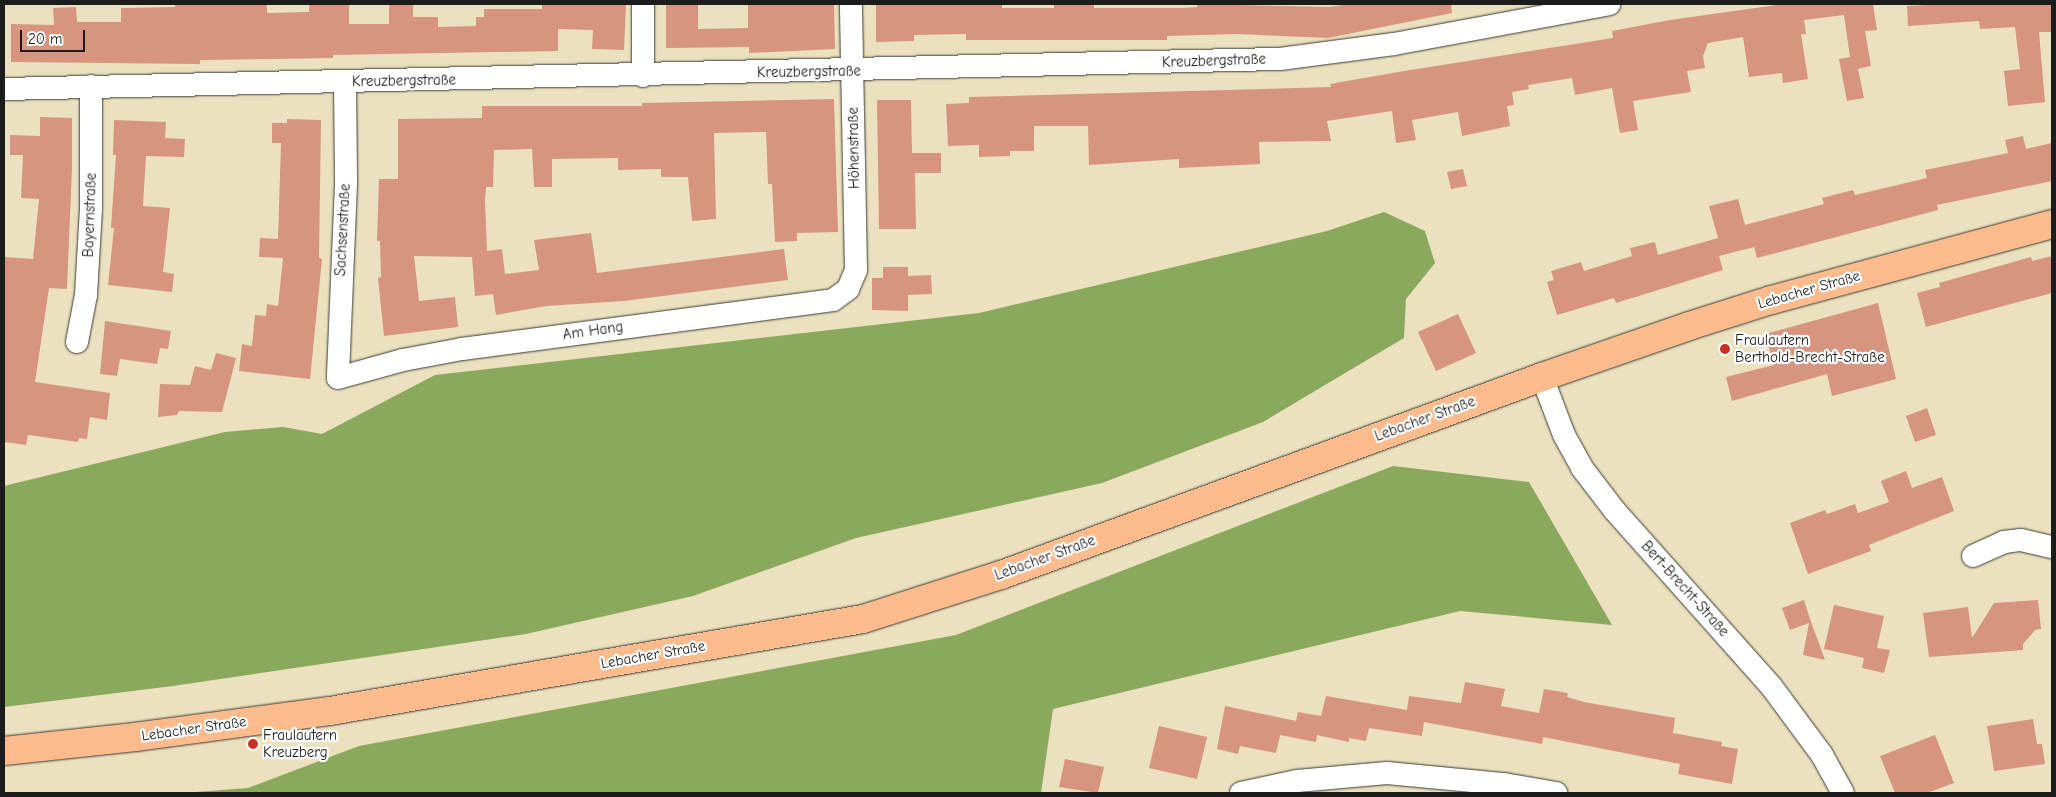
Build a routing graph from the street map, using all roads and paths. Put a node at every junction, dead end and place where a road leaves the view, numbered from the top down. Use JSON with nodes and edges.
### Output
{"nodes":[{"id":1,"x":643,"y":4,"type":"edge"},
{"id":2,"x":851,"y":4,"type":"edge"},
{"id":3,"x":1609,"y":4,"type":"edge"},
{"id":4,"x":853,"y":72,"type":"junction"},
{"id":5,"x":644,"y":76,"type":"junction"},
{"id":6,"x":345,"y":82,"type":"junction"},
{"id":7,"x":91,"y":86,"type":"junction"},
{"id":8,"x":4,"y":89,"type":"edge"},
{"id":9,"x":2052,"y":224,"type":"edge"},
{"id":10,"x":848,"y":290,"type":"joint"},
{"id":11,"x":77,"y":342,"type":"dead end"},
{"id":12,"x":1542,"y":377,"type":"junction"},
{"id":13,"x":338,"y":378,"type":"joint"},
{"id":14,"x":2052,"y":547,"type":"edge"},
{"id":15,"x":1973,"y":556,"type":"dead end"},
{"id":16,"x":4,"y":751,"type":"edge"},
{"id":17,"x":1241,"y":793,"type":"edge"},
{"id":18,"x":1556,"y":793,"type":"edge"},
{"id":19,"x":1843,"y":793,"type":"edge"}],
"edges":[{"from":1,"to":5,"type":"street"},
{"from":2,"to":4,"type":"street","name":"Höhenstraße"},
{"from":3,"to":4,"type":"street","name":"Kreuzbergstraße"},
{"from":4,"to":5,"type":"street","name":"Kreuzbergstraße"},
{"from":4,"to":10,"type":"street","name":"Höhenstraße"},
{"from":5,"to":6,"type":"street","name":"Kreuzbergstraße"},
{"from":6,"to":7,"type":"street","name":"Kreuzbergstraße"},
{"from":6,"to":13,"type":"street","name":"Sachsenstraße"},
{"from":7,"to":8,"type":"street","name":"Kreuzbergstraße"},
{"from":7,"to":11,"type":"street","name":"Bayernstraße"},
{"from":9,"to":12,"type":"main road","name":"Lebacher Straße"},
{"from":10,"to":13,"type":"street","name":"Am Hang"},
{"from":12,"to":16,"type":"main road","name":"Lebacher Straße"},
{"from":12,"to":19,"type":"street","name":"Bert-Brecht-Straße"},
{"from":14,"to":15,"type":"street"},
{"from":17,"to":18,"type":"street"}]}
